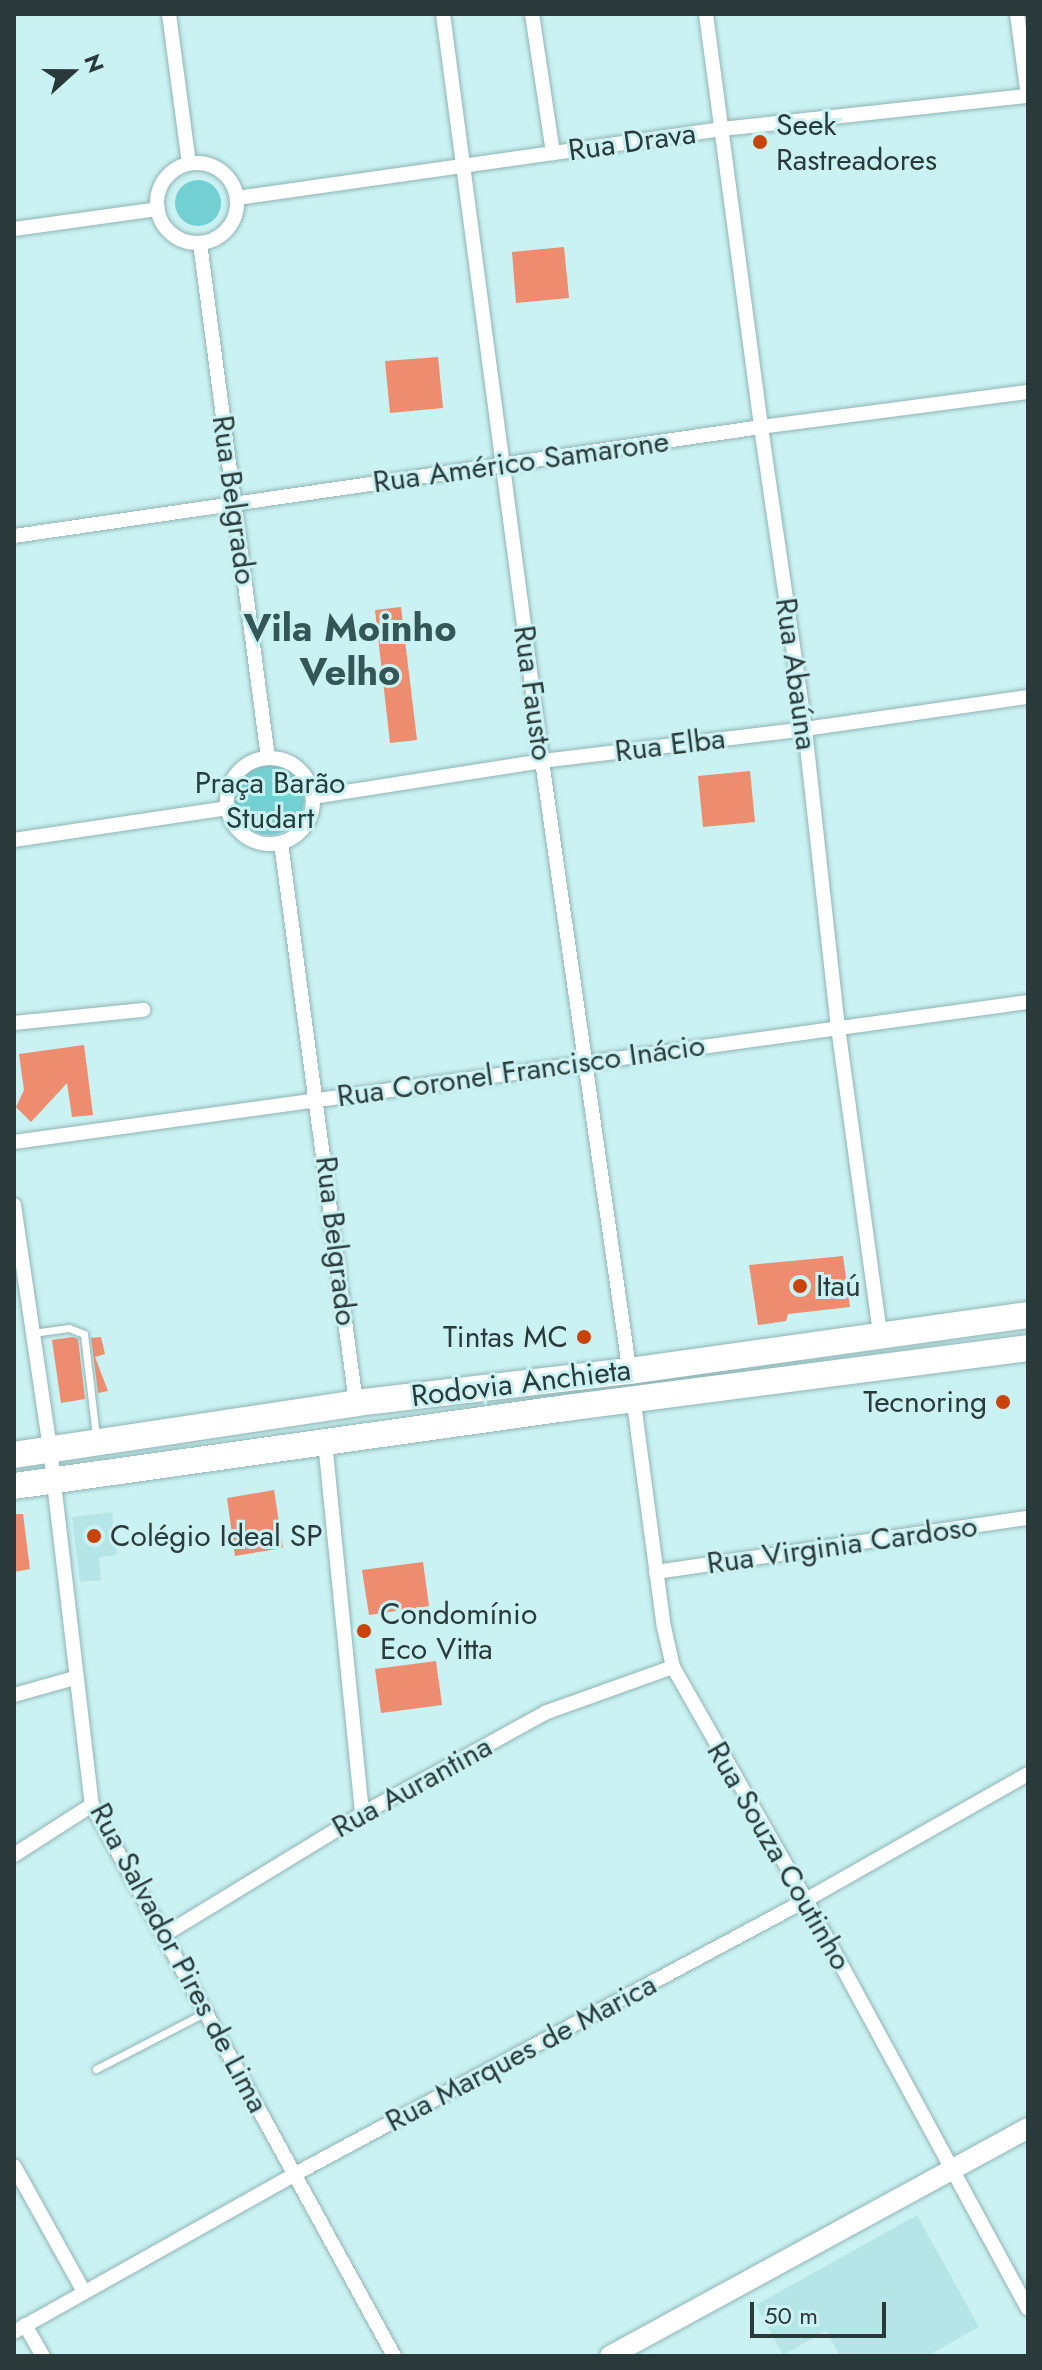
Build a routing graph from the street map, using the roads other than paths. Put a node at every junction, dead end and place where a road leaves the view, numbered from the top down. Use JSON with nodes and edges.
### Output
{"nodes":[{"id":1,"x":169,"y":14,"type":"edge"},
{"id":2,"x":443,"y":14,"type":"edge"},
{"id":3,"x":532,"y":14,"type":"edge"},
{"id":4,"x":706,"y":14,"type":"edge"},
{"id":5,"x":1017,"y":14,"type":"edge"},
{"id":6,"x":1028,"y":96,"type":"edge"},
{"id":7,"x":722,"y":129,"type":"junction"},
{"id":8,"x":553,"y":153,"type":"junction"},
{"id":9,"x":189,"y":164,"type":"junction"},
{"id":10,"x":464,"y":166,"type":"junction"},
{"id":11,"x":237,"y":198,"type":"junction"},
{"id":12,"x":158,"y":209,"type":"junction"},
{"id":13,"x":14,"y":229,"type":"edge"},
{"id":14,"x":200,"y":243,"type":"junction"},
{"id":15,"x":1028,"y":392,"type":"edge"},
{"id":16,"x":761,"y":427,"type":"junction"},
{"id":17,"x":503,"y":464,"type":"junction"},
{"id":18,"x":234,"y":504,"type":"junction"},
{"id":19,"x":14,"y":536,"type":"edge"},
{"id":20,"x":1028,"y":697,"type":"edge"},
{"id":21,"x":805,"y":729,"type":"junction"},
{"id":22,"x":268,"y":758,"type":"junction"},
{"id":23,"x":542,"y":761,"type":"junction"},
{"id":24,"x":313,"y":797,"type":"junction"},
{"id":25,"x":228,"y":808,"type":"junction"},
{"id":26,"x":14,"y":840,"type":"edge"},
{"id":27,"x":281,"y":843,"type":"junction"},
{"id":28,"x":1028,"y":1002,"type":"edge"},
{"id":29,"x":143,"y":1010,"type":"dead end"},
{"id":30,"x":14,"y":1023,"type":"edge"},
{"id":31,"x":838,"y":1027,"type":"junction"},
{"id":32,"x":584,"y":1061,"type":"junction"},
{"id":33,"x":317,"y":1100,"type":"junction"},
{"id":34,"x":14,"y":1142,"type":"edge"},
{"id":35,"x":14,"y":1205,"type":"edge"},
{"id":36,"x":1028,"y":1315,"type":"edge"},
{"id":37,"x":33,"y":1333,"type":"junction"},
{"id":38,"x":880,"y":1334,"type":"junction"},
{"id":39,"x":1028,"y":1348,"type":"edge"},
{"id":40,"x":629,"y":1371,"type":"junction"},
{"id":41,"x":634,"y":1399,"type":"junction"},
{"id":42,"x":356,"y":1403,"type":"junction"},
{"id":43,"x":96,"y":1442,"type":"junction"},
{"id":44,"x":325,"y":1442,"type":"junction"},
{"id":45,"x":50,"y":1449,"type":"junction"},
{"id":46,"x":14,"y":1455,"type":"edge"},
{"id":47,"x":54,"y":1481,"type":"junction"},
{"id":48,"x":14,"y":1486,"type":"edge"},
{"id":49,"x":1028,"y":1518,"type":"edge"},
{"id":50,"x":656,"y":1572,"type":"junction"},
{"id":51,"x":673,"y":1667,"type":"junction"},
{"id":52,"x":75,"y":1678,"type":"junction"},
{"id":53,"x":14,"y":1695,"type":"edge"},
{"id":54,"x":1028,"y":1774,"type":"edge"},
{"id":55,"x":92,"y":1805,"type":"junction"},
{"id":56,"x":362,"y":1814,"type":"junction"},
{"id":57,"x":14,"y":1855,"type":"edge"},
{"id":58,"x":806,"y":1900,"type":"junction"},
{"id":59,"x":164,"y":1935,"type":"junction"},
{"id":60,"x":206,"y":2012,"type":"junction"},
{"id":61,"x":96,"y":2069,"type":"dead end"},
{"id":62,"x":1028,"y":2128,"type":"edge"},
{"id":63,"x":14,"y":2166,"type":"edge"},
{"id":64,"x":953,"y":2169,"type":"junction"},
{"id":65,"x":295,"y":2174,"type":"junction"},
{"id":66,"x":84,"y":2292,"type":"junction"},
{"id":67,"x":1028,"y":2309,"type":"edge"},
{"id":68,"x":20,"y":2328,"type":"edge"},
{"id":69,"x":43,"y":2356,"type":"edge"},
{"id":70,"x":394,"y":2356,"type":"edge"},
{"id":71,"x":610,"y":2356,"type":"edge"}],
"edges":[{"from":1,"to":9,"type":"street"},
{"from":2,"to":10,"type":"street","name":"Rua Fausto"},
{"from":3,"to":8,"type":"street"},
{"from":4,"to":7,"type":"street","name":"Rua Abaúna"},
{"from":5,"to":6,"type":"street"},
{"from":6,"to":7,"type":"street","name":"Rua Drava"},
{"from":7,"to":8,"type":"street","name":"Rua Drava"},
{"from":7,"to":16,"type":"street","name":"Rua Abaúna"},
{"from":8,"to":10,"type":"street","name":"Rua Drava"},
{"from":9,"to":11,"type":"street"},
{"from":9,"to":12,"type":"street"},
{"from":10,"to":11,"type":"street","name":"Rua Drava"},
{"from":10,"to":17,"type":"street","name":"Rua Fausto"},
{"from":11,"to":14,"type":"street"},
{"from":12,"to":13,"type":"street"},
{"from":12,"to":14,"type":"street"},
{"from":14,"to":18,"type":"street","name":"Rua Belgrado"},
{"from":15,"to":16,"type":"street","name":"Rua Américo Samarone"},
{"from":16,"to":17,"type":"street","name":"Rua Américo Samarone"},
{"from":16,"to":21,"type":"street","name":"Rua Abaúna"},
{"from":17,"to":18,"type":"street","name":"Rua Américo Samarone"},
{"from":17,"to":23,"type":"street","name":"Rua Fausto"},
{"from":18,"to":19,"type":"street","name":"Rua Américo Samarone"},
{"from":18,"to":22,"type":"street","name":"Rua Belgrado"},
{"from":20,"to":21,"type":"street","name":"Rua Elba"},
{"from":21,"to":23,"type":"street","name":"Rua Elba"},
{"from":21,"to":31,"type":"street","name":"Rua Abaúna"},
{"from":22,"to":24,"type":"street"},
{"from":22,"to":25,"type":"street"},
{"from":23,"to":24,"type":"street","name":"Rua Elba"},
{"from":23,"to":32,"type":"street","name":"Rua Fausto"},
{"from":24,"to":27,"type":"street"},
{"from":25,"to":26,"type":"street"},
{"from":25,"to":27,"type":"street"},
{"from":27,"to":33,"type":"street","name":"Rua Belgrado"},
{"from":28,"to":31,"type":"street","name":"Rua Coronel Francisco Inácio"},
{"from":29,"to":30,"type":"street"},
{"from":31,"to":32,"type":"street","name":"Rua Coronel Francisco Inácio"},
{"from":31,"to":38,"type":"street","name":"Rua Abaúna"},
{"from":32,"to":33,"type":"street","name":"Rua Coronel Francisco Inácio"},
{"from":32,"to":40,"type":"street","name":"Rua Fausto"},
{"from":33,"to":34,"type":"street","name":"Rua Coronel Francisco Inácio"},
{"from":33,"to":42,"type":"street","name":"Rua Belgrado"},
{"from":35,"to":37,"type":"street","name":"Rua Salvador Pires de Lima"},
{"from":36,"to":38,"type":"highway","name":"Rodovia Anchieta"},
{"from":37,"to":43,"type":"lane"},
{"from":37,"to":45,"type":"street","name":"Rua Salvador Pires de Lima"},
{"from":38,"to":40,"type":"highway","name":"Rodovia Anchieta"},
{"from":39,"to":41,"type":"highway","name":"Rodovia Anchieta"},
{"from":40,"to":41,"type":"street","name":"Rua Souza Coutinho"},
{"from":40,"to":42,"type":"highway","name":"Rodovia Anchieta"},
{"from":41,"to":44,"type":"highway","name":"Rodovia Anchieta"},
{"from":41,"to":50,"type":"street","name":"Rua Souza Coutinho"},
{"from":42,"to":43,"type":"highway","name":"Rodovia Anchieta"},
{"from":43,"to":45,"type":"highway","name":"Rodovia Anchieta"},
{"from":44,"to":47,"type":"highway","name":"Rodovia Anchieta"},
{"from":44,"to":56,"type":"street"},
{"from":45,"to":46,"type":"highway","name":"Rodovia Anchieta"},
{"from":45,"to":47,"type":"street","name":"Rua Salvador Pires de Lima"},
{"from":47,"to":48,"type":"highway","name":"Rodovia Anchieta"},
{"from":47,"to":52,"type":"street","name":"Rua Salvador Pires de Lima"},
{"from":49,"to":50,"type":"street","name":"Rua Virginia Cardoso"},
{"from":50,"to":51,"type":"street","name":"Rua Souza Coutinho"},
{"from":51,"to":56,"type":"street","name":"Rua Aurantina"},
{"from":51,"to":58,"type":"street","name":"Rua Souza Coutinho"},
{"from":52,"to":53,"type":"street"},
{"from":52,"to":55,"type":"street","name":"Rua Salvador Pires de Lima"},
{"from":54,"to":58,"type":"street","name":"Rua Marques de Marica"},
{"from":55,"to":57,"type":"street"},
{"from":55,"to":59,"type":"street","name":"Rua Salvador Pires de Lima"},
{"from":56,"to":59,"type":"street","name":"Rua Aurantina"},
{"from":58,"to":64,"type":"street","name":"Rua Souza Coutinho"},
{"from":58,"to":65,"type":"street","name":"Rua Marques de Marica"},
{"from":59,"to":60,"type":"street","name":"Rua Salvador Pires de Lima"},
{"from":60,"to":61,"type":"lane"},
{"from":60,"to":65,"type":"street","name":"Rua Salvador Pires de Lima"},
{"from":62,"to":64,"type":"street"},
{"from":63,"to":66,"type":"street"},
{"from":64,"to":67,"type":"street","name":"Rua Souza Coutinho"},
{"from":64,"to":71,"type":"street"},
{"from":65,"to":66,"type":"street","name":"Rua Marques de Marica"},
{"from":65,"to":70,"type":"street","name":"Rua Salvador Pires de Lima"},
{"from":66,"to":68,"type":"street","name":"Rua Marques de Marica"},
{"from":68,"to":69,"type":"street"}]}
